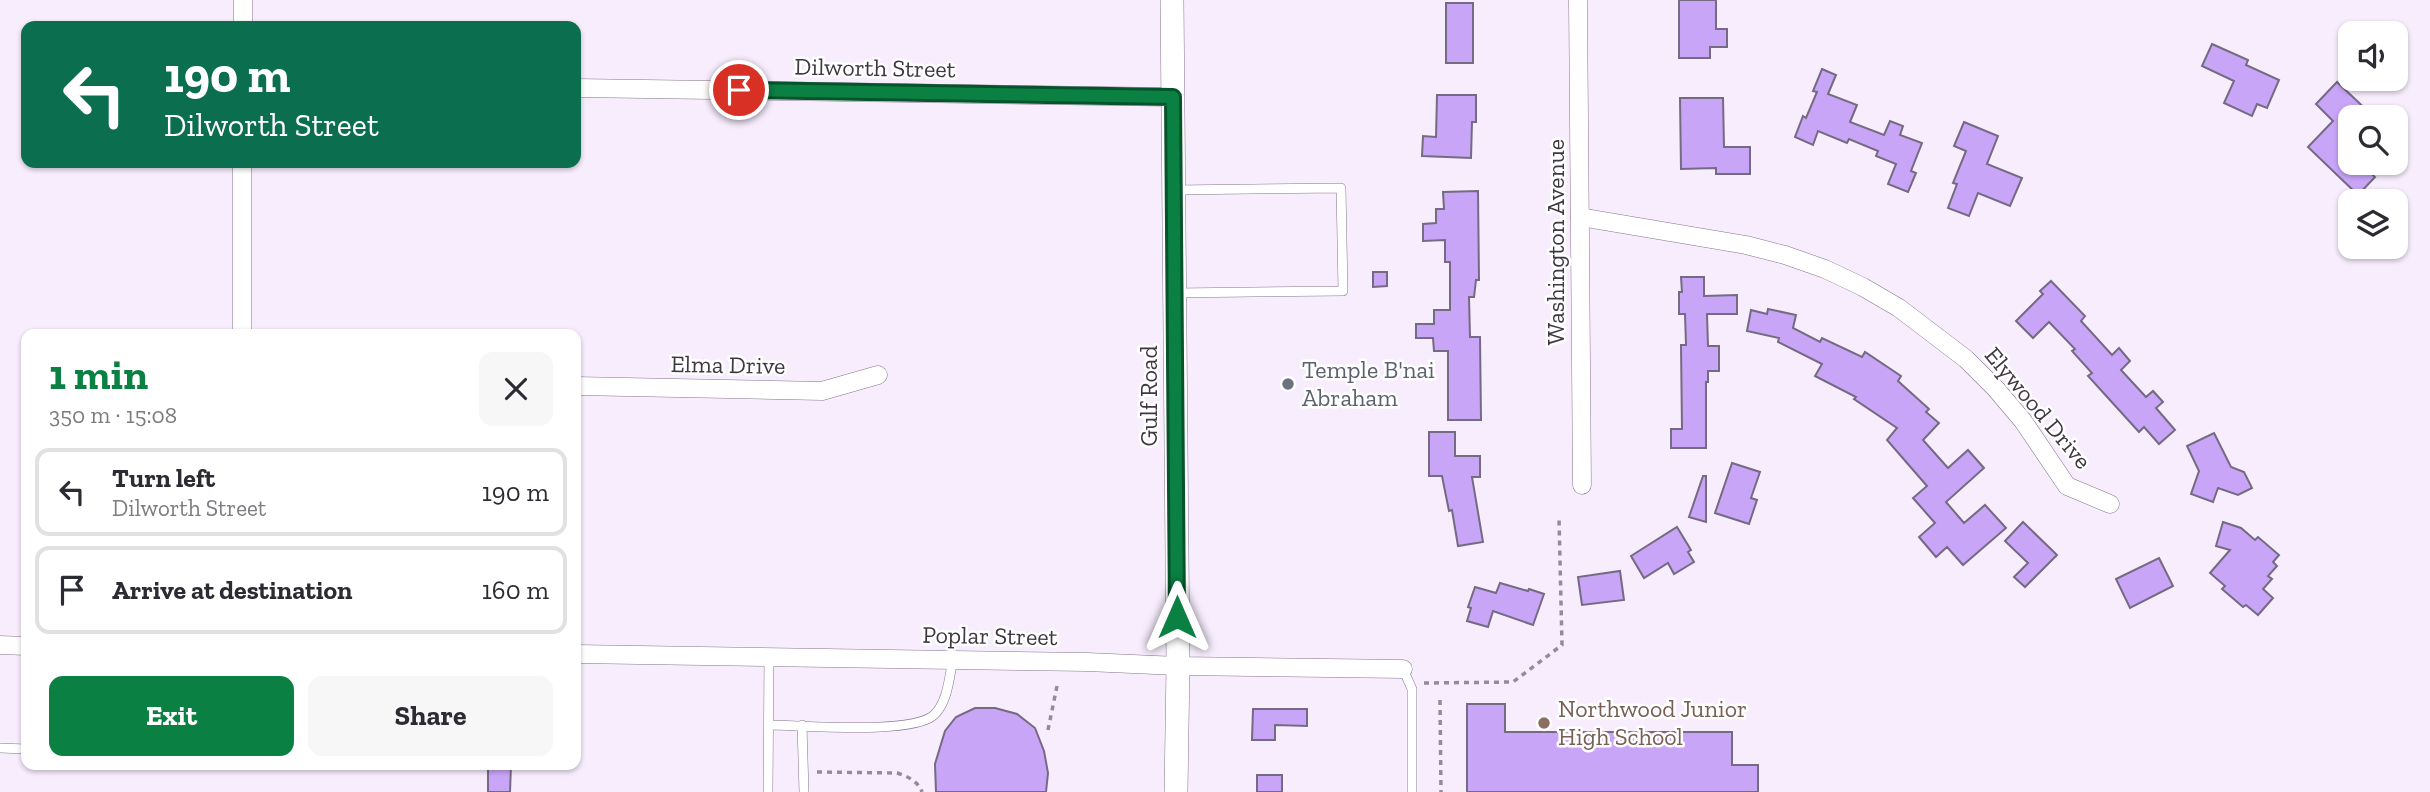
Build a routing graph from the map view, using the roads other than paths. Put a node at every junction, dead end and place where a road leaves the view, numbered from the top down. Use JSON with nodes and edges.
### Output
{"nodes":[{"id":1,"x":243,"y":0,"type":"edge"},
{"id":2,"x":1172,"y":0,"type":"edge"},
{"id":3,"x":1578,"y":0,"type":"edge"},
{"id":4,"x":243,"y":21,"type":"edge"},
{"id":5,"x":581,"y":88,"type":"edge"},
{"id":6,"x":1173,"y":97,"type":"junction"},
{"id":7,"x":242,"y":168,"type":"edge"},
{"id":8,"x":1174,"y":190,"type":"junction"},
{"id":9,"x":1580,"y":217,"type":"junction"},
{"id":10,"x":1175,"y":293,"type":"junction"},
{"id":11,"x":242,"y":329,"type":"edge"},
{"id":12,"x":878,"y":375,"type":"dead end"},
{"id":13,"x":581,"y":386,"type":"edge"},
{"id":14,"x":1582,"y":485,"type":"dead end"},
{"id":15,"x":2110,"y":504,"type":"dead end"},
{"id":16,"x":0,"y":645,"type":"edge"},
{"id":17,"x":21,"y":646,"type":"edge"},
{"id":18,"x":581,"y":654,"type":"edge"},
{"id":19,"x":769,"y":657,"type":"junction"},
{"id":20,"x":953,"y":660,"type":"junction"},
{"id":21,"x":1178,"y":666,"type":"junction"},
{"id":22,"x":1406,"y":676,"type":"joint"},
{"id":23,"x":769,"y":724,"type":"junction"},
{"id":24,"x":802,"y":725,"type":"junction"},
{"id":25,"x":0,"y":748,"type":"edge"},
{"id":26,"x":21,"y":749,"type":"edge"},
{"id":27,"x":768,"y":792,"type":"edge"},
{"id":28,"x":804,"y":792,"type":"edge"},
{"id":29,"x":1176,"y":792,"type":"edge"},
{"id":30,"x":1412,"y":792,"type":"edge"}],
"edges":[{"from":1,"to":4,"type":"street"},
{"from":2,"to":6,"type":"street","name":"Gulf Road"},
{"from":3,"to":9,"type":"street","name":"Washington Avenue"},
{"from":5,"to":6,"type":"street","name":"Dilworth Street"},
{"from":6,"to":8,"type":"street","name":"Gulf Road"},
{"from":7,"to":11,"type":"street"},
{"from":8,"to":10,"type":"street","name":"Gulf Road"},
{"from":8,"to":10,"type":"lane"},
{"from":9,"to":14,"type":"street","name":"Washington Avenue"},
{"from":9,"to":15,"type":"street","name":"Elywood Drive"},
{"from":10,"to":21,"type":"street","name":"Gulf Road"},
{"from":12,"to":13,"type":"street","name":"Elma Drive"},
{"from":16,"to":17,"type":"street"},
{"from":18,"to":19,"type":"street","name":"Poplar Street"},
{"from":19,"to":20,"type":"street","name":"Poplar Street"},
{"from":19,"to":23,"type":"lane"},
{"from":20,"to":21,"type":"street","name":"Poplar Street"},
{"from":20,"to":24,"type":"lane"},
{"from":21,"to":22,"type":"street","name":"Poplar Street"},
{"from":21,"to":29,"type":"street","name":"Gulf Road"},
{"from":22,"to":30,"type":"lane"},
{"from":23,"to":24,"type":"lane"},
{"from":23,"to":27,"type":"lane"},
{"from":24,"to":28,"type":"lane"},
{"from":25,"to":26,"type":"lane"}]}
